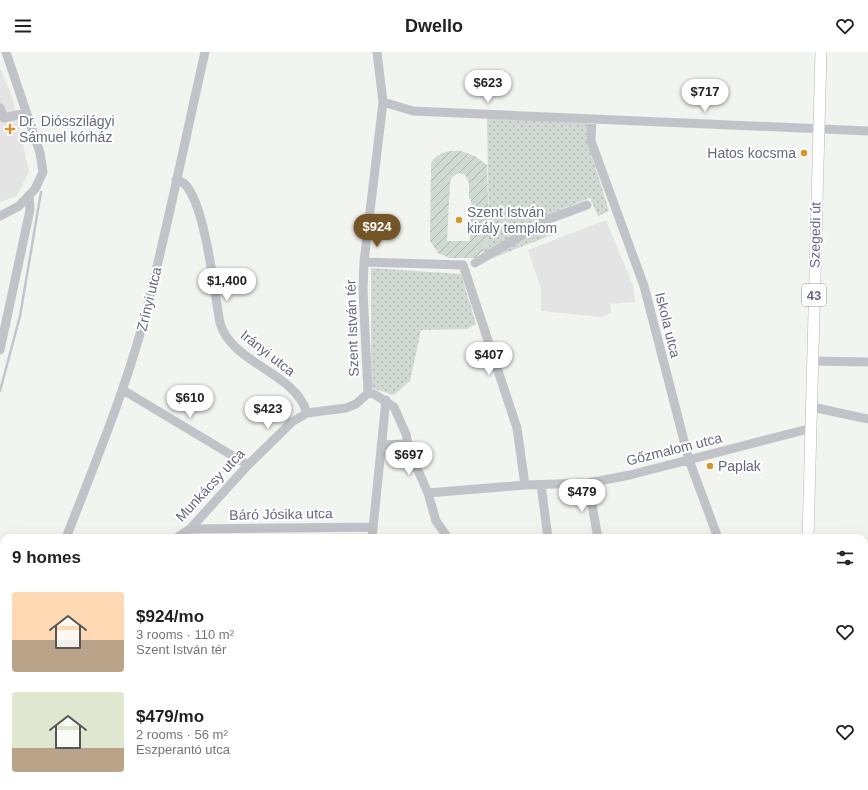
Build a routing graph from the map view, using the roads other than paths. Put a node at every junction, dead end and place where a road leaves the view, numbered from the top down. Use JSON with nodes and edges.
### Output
{"nodes":[{"id":1,"x":6,"y":52,"type":"edge"},
{"id":2,"x":205,"y":52,"type":"edge"},
{"id":3,"x":377,"y":52,"type":"edge"},
{"id":4,"x":821,"y":52,"type":"edge"},
{"id":5,"x":383,"y":102,"type":"junction"},
{"id":6,"x":0,"y":108,"type":"edge"},
{"id":7,"x":26,"y":113,"type":"junction"},
{"id":8,"x":2,"y":119,"type":"edge"},
{"id":9,"x":592,"y":119,"type":"junction"},
{"id":10,"x":817,"y":128,"type":"junction"},
{"id":11,"x":868,"y":131,"type":"edge"},
{"id":12,"x":176,"y":180,"type":"junction"},
{"id":13,"x":29,"y":195,"type":"junction"},
{"id":14,"x":587,"y":205,"type":"dead end"},
{"id":15,"x":0,"y":216,"type":"edge"},
{"id":16,"x":364,"y":262,"type":"junction"},
{"id":17,"x":475,"y":263,"type":"dead end"},
{"id":18,"x":0,"y":350,"type":"edge"},
{"id":19,"x":813,"y":361,"type":"junction"},
{"id":20,"x":868,"y":362,"type":"edge"},
{"id":21,"x":123,"y":390,"type":"junction"},
{"id":22,"x":368,"y":393,"type":"junction"},
{"id":23,"x":386,"y":400,"type":"junction"},
{"id":24,"x":812,"y":407,"type":"junction"},
{"id":25,"x":307,"y":413,"type":"junction"},
{"id":26,"x":868,"y":419,"type":"edge"},
{"id":27,"x":812,"y":428,"type":"junction"},
{"id":28,"x":408,"y":444,"type":"junction"},
{"id":29,"x":381,"y":445,"type":"junction"},
{"id":30,"x":688,"y":460,"type":"junction"},
{"id":31,"x":248,"y":465,"type":"junction"},
{"id":32,"x":588,"y":483,"type":"junction"},
{"id":33,"x":541,"y":484,"type":"junction"},
{"id":34,"x":525,"y":485,"type":"junction"},
{"id":35,"x":428,"y":493,"type":"junction"},
{"id":36,"x":436,"y":521,"type":"junction"},
{"id":37,"x":373,"y":527,"type":"junction"},
{"id":38,"x":190,"y":529,"type":"junction"},
{"id":39,"x":68,"y":534,"type":"edge"},
{"id":40,"x":182,"y":534,"type":"edge"},
{"id":41,"x":372,"y":534,"type":"edge"},
{"id":42,"x":438,"y":534,"type":"edge"},
{"id":43,"x":445,"y":534,"type":"edge"},
{"id":44,"x":547,"y":534,"type":"edge"},
{"id":45,"x":597,"y":534,"type":"edge"},
{"id":46,"x":716,"y":534,"type":"edge"},
{"id":47,"x":808,"y":534,"type":"edge"}],
"edges":[{"from":1,"to":7,"type":"street"},
{"from":2,"to":12,"type":"street","name":"Zrínyi utca"},
{"from":3,"to":5,"type":"street","name":"Szent István tér"},
{"from":4,"to":10,"type":"main road","name":"Szegedi út","number":"43"},
{"from":5,"to":9,"type":"street"},
{"from":5,"to":16,"type":"street","name":"Szent István tér"},
{"from":6,"to":8,"type":"street"},
{"from":7,"to":8,"type":"street"},
{"from":7,"to":13,"type":"street"},
{"from":9,"to":10,"type":"street"},
{"from":9,"to":30,"type":"street","name":"Iskola utca"},
{"from":10,"to":11,"type":"street"},
{"from":10,"to":19,"type":"main road","name":"Szegedi út","number":"43"},
{"from":12,"to":21,"type":"street","name":"Zrínyi utca"},
{"from":12,"to":25,"type":"street","name":"Irányi utca"},
{"from":13,"to":15,"type":"street"},
{"from":13,"to":18,"type":"street"},
{"from":14,"to":17,"type":"street"},
{"from":16,"to":22,"type":"street","name":"Szent István tér"},
{"from":16,"to":34,"type":"street","name":"Szent István tér"},
{"from":19,"to":20,"type":"street"},
{"from":19,"to":24,"type":"main road","name":"Szegedi út","number":"43"},
{"from":21,"to":31,"type":"street"},
{"from":21,"to":39,"type":"street","name":"Zrínyi utca"},
{"from":22,"to":23,"type":"street"},
{"from":22,"to":25,"type":"street","name":"Munkácsy utca"},
{"from":23,"to":28,"type":"street"},
{"from":23,"to":29,"type":"street"},
{"from":24,"to":26,"type":"street"},
{"from":24,"to":27,"type":"main road","name":"Szegedi út","number":"43"},
{"from":25,"to":31,"type":"street","name":"Munkácsy utca"},
{"from":27,"to":30,"type":"street","name":"Gőzmalom utca"},
{"from":27,"to":47,"type":"main road","name":"Szegedi út","number":"43"},
{"from":28,"to":29,"type":"street"},
{"from":28,"to":35,"type":"street"},
{"from":29,"to":37,"type":"street"},
{"from":30,"to":32,"type":"street","name":"Gőzmalom utca"},
{"from":30,"to":46,"type":"street","name":"Iskola utca"},
{"from":31,"to":38,"type":"street","name":"Munkácsy utca"},
{"from":32,"to":33,"type":"street","name":"Gőzmalom utca"},
{"from":32,"to":45,"type":"street"},
{"from":33,"to":34,"type":"street","name":"Gőzmalom utca"},
{"from":33,"to":44,"type":"street"},
{"from":34,"to":35,"type":"street","name":"Gőzmalom utca"},
{"from":35,"to":36,"type":"street"},
{"from":36,"to":42,"type":"street"},
{"from":36,"to":43,"type":"street"},
{"from":37,"to":38,"type":"street","name":"Báró Jósika utca"},
{"from":37,"to":41,"type":"street"},
{"from":38,"to":40,"type":"street","name":"Munkácsy utca"}]}
